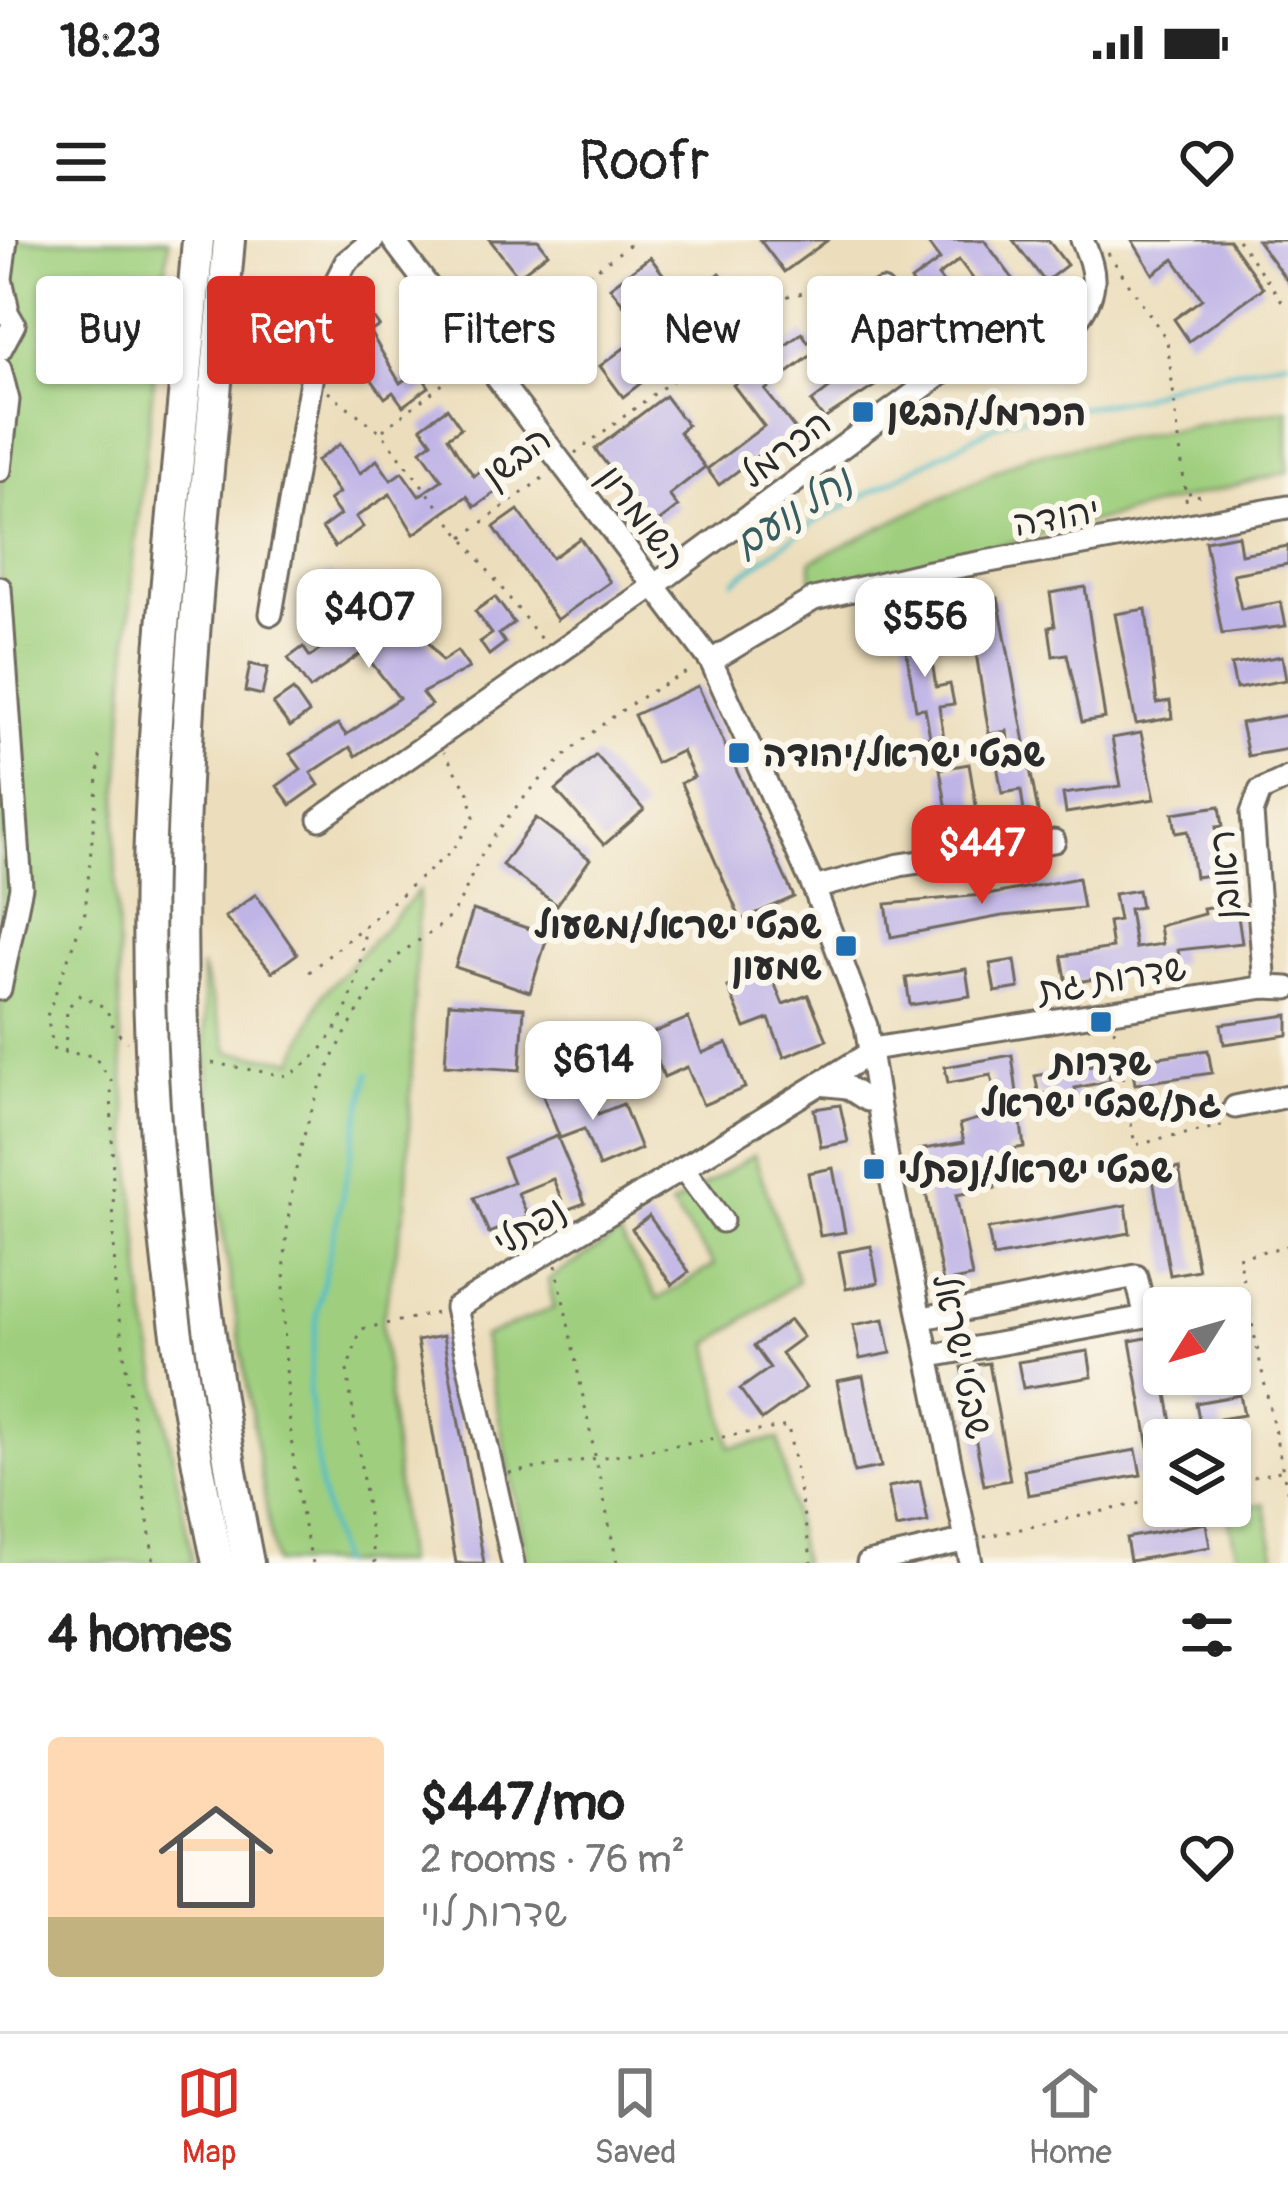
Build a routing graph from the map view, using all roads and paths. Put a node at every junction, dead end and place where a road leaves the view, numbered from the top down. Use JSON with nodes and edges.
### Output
{"nodes":[{"id":1,"x":6,"y":240,"type":"edge"},
{"id":2,"x":198,"y":240,"type":"edge"},
{"id":3,"x":229,"y":240,"type":"edge"},
{"id":4,"x":373,"y":240,"type":"edge"},
{"id":5,"x":393,"y":240,"type":"edge"},
{"id":6,"x":636,"y":240,"type":"edge"},
{"id":7,"x":1082,"y":240,"type":"edge"},
{"id":8,"x":1099,"y":240,"type":"edge"},
{"id":9,"x":1238,"y":240,"type":"edge"},
{"id":10,"x":1,"y":257,"type":"edge"},
{"id":11,"x":337,"y":276,"type":"edge"},
{"id":12,"x":420,"y":276,"type":"edge"},
{"id":13,"x":588,"y":276,"type":"edge"},
{"id":14,"x":807,"y":292,"type":"edge"},
{"id":15,"x":1087,"y":299,"type":"edge"},
{"id":16,"x":1282,"y":301,"type":"dead end"},
{"id":17,"x":4,"y":303,"type":"edge"},
{"id":18,"x":0,"y":350,"type":"edge"},
{"id":19,"x":0,"y":369,"type":"edge"},
{"id":20,"x":311,"y":384,"type":"edge"},
{"id":21,"x":317,"y":384,"type":"edge"},
{"id":22,"x":444,"y":384,"type":"edge"},
{"id":23,"x":501,"y":384,"type":"edge"},
{"id":24,"x":927,"y":384,"type":"edge"},
{"id":25,"x":381,"y":432,"type":"junction"},
{"id":26,"x":562,"y":463,"type":"junction"},
{"id":27,"x":0,"y":470,"type":"edge"},
{"id":28,"x":1186,"y":493,"type":"junction"},
{"id":29,"x":1288,"y":507,"type":"edge"},
{"id":30,"x":1194,"y":515,"type":"junction"},
{"id":31,"x":463,"y":537,"type":"junction"},
{"id":32,"x":654,"y":586,"type":"junction"},
{"id":33,"x":0,"y":588,"type":"edge"},
{"id":34,"x":271,"y":614,"type":"dead end"},
{"id":35,"x":552,"y":653,"type":"junction"},
{"id":36,"x":710,"y":661,"type":"junction"},
{"id":37,"x":434,"y":735,"type":"junction"},
{"id":38,"x":100,"y":756,"type":"dead end"},
{"id":39,"x":1288,"y":778,"type":"edge"},
{"id":40,"x":320,"y":820,"type":"dead end"},
{"id":41,"x":1054,"y":841,"type":"dead end"},
{"id":42,"x":814,"y":888,"type":"junction"},
{"id":43,"x":365,"y":925,"type":"junction"},
{"id":44,"x":834,"y":941,"type":"junction"},
{"id":45,"x":309,"y":972,"type":"dead end"},
{"id":46,"x":1276,"y":988,"type":"edge"},
{"id":47,"x":0,"y":989,"type":"edge"},
{"id":48,"x":860,"y":1008,"type":"junction"},
{"id":49,"x":1111,"y":1014,"type":"junction"},
{"id":50,"x":946,"y":1036,"type":"junction"},
{"id":51,"x":908,"y":1040,"type":"junction"},
{"id":52,"x":135,"y":1046,"type":"dead end"},
{"id":53,"x":65,"y":1054,"type":"junction"},
{"id":54,"x":869,"y":1059,"type":"junction"},
{"id":55,"x":212,"y":1063,"type":"dead end"},
{"id":56,"x":819,"y":1084,"type":"junction"},
{"id":57,"x":1288,"y":1096,"type":"edge"},
{"id":58,"x":867,"y":1100,"type":"junction"},
{"id":59,"x":1235,"y":1107,"type":"joint"},
{"id":60,"x":888,"y":1164,"type":"junction"},
{"id":61,"x":682,"y":1168,"type":"junction"},
{"id":62,"x":722,"y":1221,"type":"dead end"},
{"id":63,"x":1288,"y":1246,"type":"edge"},
{"id":64,"x":553,"y":1249,"type":"junction"},
{"id":65,"x":456,"y":1309,"type":"junction"},
{"id":66,"x":923,"y":1318,"type":"junction"},
{"id":67,"x":931,"y":1356,"type":"junction"},
{"id":68,"x":596,"y":1459,"type":"junction"},
{"id":69,"x":1288,"y":1468,"type":"edge"},
{"id":70,"x":1281,"y":1472,"type":"junction"},
{"id":71,"x":496,"y":1475,"type":"junction"},
{"id":72,"x":1251,"y":1479,"type":"edge"},
{"id":73,"x":1288,"y":1495,"type":"edge"},
{"id":74,"x":1143,"y":1504,"type":"edge"},
{"id":75,"x":969,"y":1552,"type":"edge"},
{"id":76,"x":154,"y":1563,"type":"edge"},
{"id":77,"x":218,"y":1563,"type":"edge"},
{"id":78,"x":248,"y":1563,"type":"edge"},
{"id":79,"x":313,"y":1563,"type":"edge"},
{"id":80,"x":375,"y":1563,"type":"edge"},
{"id":81,"x":513,"y":1563,"type":"edge"},
{"id":82,"x":616,"y":1563,"type":"edge"},
{"id":83,"x":812,"y":1563,"type":"edge"},
{"id":84,"x":868,"y":1563,"type":"edge"}],
"edges":[{"from":1,"to":10,"type":"street"},
{"from":2,"to":77,"type":"highway"},
{"from":3,"to":78,"type":"highway"},
{"from":4,"to":11,"type":"street"},
{"from":5,"to":12,"type":"street","name":"השומרון"},
{"from":6,"to":13,"type":"path"},
{"from":7,"to":15,"type":"street","name":"הכרמל"},
{"from":8,"to":28,"type":"path"},
{"from":9,"to":16,"type":"path"},
{"from":10,"to":17,"type":"street"},
{"from":14,"to":26,"type":"path","name":"הבשן"},
{"from":17,"to":18,"type":"street"},
{"from":19,"to":27,"type":"street"},
{"from":20,"to":34,"type":"street"},
{"from":21,"to":25,"type":"path"},
{"from":22,"to":25,"type":"path"},
{"from":23,"to":26,"type":"street","name":"השומרון"},
{"from":24,"to":32,"type":"street","name":"הכרמל"},
{"from":25,"to":31,"type":"path"},
{"from":26,"to":31,"type":"path","name":"הבשן"},
{"from":26,"to":32,"type":"street","name":"השומרון"},
{"from":28,"to":30,"type":"path"},
{"from":28,"to":30,"type":"path"},
{"from":29,"to":30,"type":"street","name":"יהודה"},
{"from":30,"to":36,"type":"street","name":"יהודה"},
{"from":31,"to":35,"type":"path"},
{"from":32,"to":35,"type":"street","name":"הכרמל"},
{"from":32,"to":36,"type":"street","name":"השומרון"},
{"from":33,"to":47,"type":"street"},
{"from":35,"to":37,"type":"street","name":"הכרמל"},
{"from":36,"to":42,"type":"street","name":"שבטי ישראל"},
{"from":36,"to":79,"type":"path"},
{"from":37,"to":40,"type":"street","name":"הכרמל"},
{"from":37,"to":43,"type":"path"},
{"from":38,"to":53,"type":"path"},
{"from":39,"to":46,"type":"street","name":"ראובן"},
{"from":41,"to":42,"type":"street"},
{"from":42,"to":44,"type":"street","name":"שבטי ישראל"},
{"from":43,"to":45,"type":"path"},
{"from":43,"to":55,"type":"path"},
{"from":44,"to":48,"type":"street","name":"שבטי ישראל"},
{"from":44,"to":54,"type":"street","name":"שבטי ישראל"},
{"from":46,"to":49,"type":"street","name":"שדרות גת"},
{"from":48,"to":51,"type":"street"},
{"from":48,"to":54,"type":"street","name":"שבטי ישראל"},
{"from":49,"to":50,"type":"street","name":"שדרות גת"},
{"from":49,"to":59,"type":"path"},
{"from":50,"to":51,"type":"street","name":"שדרות גת"},
{"from":50,"to":54,"type":"street","name":"שדרות גת"},
{"from":51,"to":54,"type":"street","name":"שדרות גת"},
{"from":52,"to":53,"type":"path"},
{"from":53,"to":76,"type":"path"},
{"from":54,"to":56,"type":"street","name":"נפתלי"},
{"from":54,"to":58,"type":"street","name":"שבטי ישראל"},
{"from":54,"to":60,"type":"street","name":"שבטי ישראל"},
{"from":56,"to":58,"type":"street"},
{"from":56,"to":61,"type":"street","name":"נפתלי"},
{"from":57,"to":59,"type":"street"},
{"from":58,"to":60,"type":"street","name":"שבטי ישראל"},
{"from":60,"to":66,"type":"street","name":"שבטי ישראל"},
{"from":61,"to":62,"type":"street"},
{"from":61,"to":64,"type":"street","name":"נפתלי"},
{"from":63,"to":70,"type":"path"},
{"from":64,"to":65,"type":"street","name":"נפתלי"},
{"from":64,"to":68,"type":"path"},
{"from":65,"to":71,"type":"street"},
{"from":65,"to":80,"type":"path"},
{"from":66,"to":67,"type":"street","name":"שבטי ישראל"},
{"from":66,"to":67,"type":"street"},
{"from":67,"to":75,"type":"street","name":"שבטי ישראל"},
{"from":68,"to":71,"type":"path"},
{"from":68,"to":82,"type":"path"},
{"from":68,"to":83,"type":"path"},
{"from":69,"to":70,"type":"path"},
{"from":70,"to":72,"type":"path"},
{"from":70,"to":73,"type":"path"},
{"from":71,"to":81,"type":"street"},
{"from":74,"to":75,"type":"path"},
{"from":75,"to":84,"type":"street"}]}
